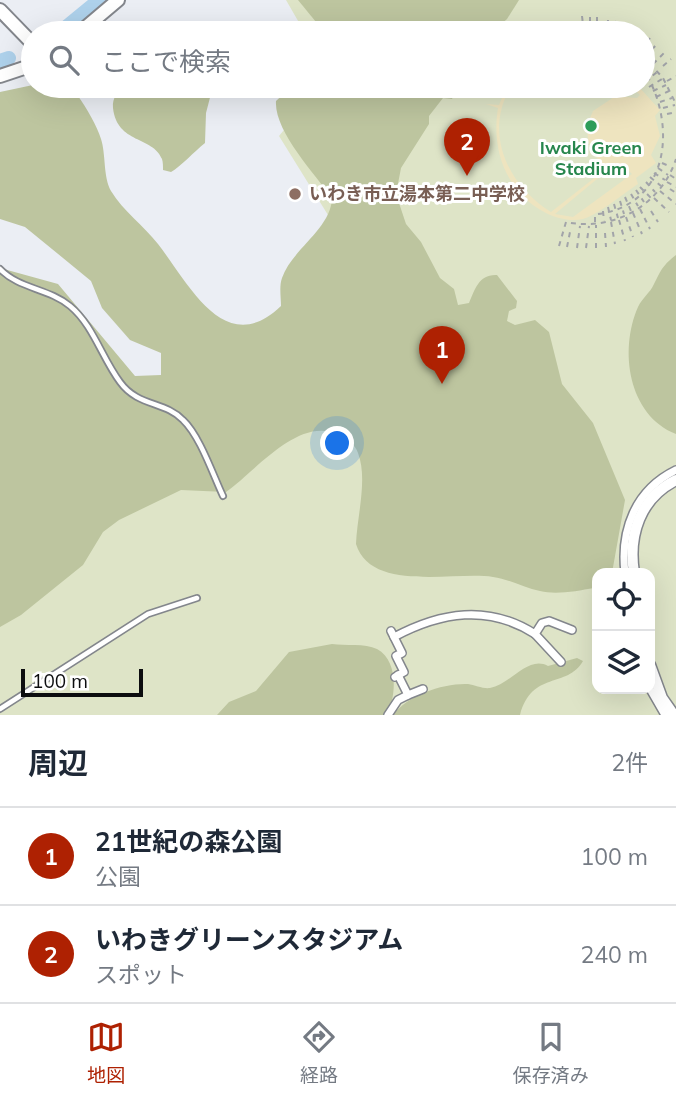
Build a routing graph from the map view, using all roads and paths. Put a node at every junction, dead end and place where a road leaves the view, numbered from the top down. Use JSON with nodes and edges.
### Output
{"nodes":[{"id":1,"x":118,"y":0,"type":"edge"},
{"id":2,"x":0,"y":10,"type":"edge"},
{"id":3,"x":582,"y":16,"type":"dead end"},
{"id":4,"x":590,"y":16,"type":"dead end"},
{"id":5,"x":597,"y":17,"type":"dead end"},
{"id":6,"x":93,"y":21,"type":"edge"},
{"id":7,"x":583,"y":21,"type":"edge"},
{"id":8,"x":590,"y":21,"type":"edge"},
{"id":9,"x":597,"y":21,"type":"edge"},
{"id":10,"x":21,"y":32,"type":"edge"},
{"id":11,"x":657,"y":44,"type":"dead end"},
{"id":12,"x":655,"y":46,"type":"edge"},
{"id":13,"x":664,"y":52,"type":"dead end"},
{"id":14,"x":671,"y":58,"type":"dead end"},
{"id":15,"x":655,"y":62,"type":"edge"},
{"id":16,"x":663,"y":66,"type":"dead end"},
{"id":17,"x":21,"y":69,"type":"edge"},
{"id":18,"x":655,"y":69,"type":"edge"},
{"id":19,"x":658,"y":72,"type":"dead end"},
{"id":20,"x":655,"y":74,"type":"edge"},
{"id":21,"x":0,"y":76,"type":"edge"},
{"id":22,"x":676,"y":76,"type":"edge"},
{"id":23,"x":665,"y":81,"type":"junction"},
{"id":24,"x":655,"y":83,"type":"joint"},
{"id":25,"x":676,"y":86,"type":"edge"},
{"id":26,"x":659,"y":88,"type":"junction"},
{"id":27,"x":655,"y":90,"type":"edge"},
{"id":28,"x":670,"y":90,"type":"junction"},
{"id":29,"x":662,"y":94,"type":"junction"},
{"id":30,"x":656,"y":97,"type":"dead end"},
{"id":31,"x":674,"y":97,"type":"edge"},
{"id":32,"x":665,"y":100,"type":"junction"},
{"id":33,"x":660,"y":103,"type":"dead end"},
{"id":34,"x":676,"y":104,"type":"edge"},
{"id":35,"x":667,"y":107,"type":"junction"},
{"id":36,"x":663,"y":108,"type":"dead end"},
{"id":37,"x":676,"y":112,"type":"edge"},
{"id":38,"x":668,"y":114,"type":"junction"},
{"id":39,"x":671,"y":121,"type":"dead end"},
{"id":40,"x":676,"y":160,"type":"edge"},
{"id":41,"x":664,"y":163,"type":"junction"},
{"id":42,"x":658,"y":168,"type":"dead end"},
{"id":43,"x":674,"y":168,"type":"edge"},
{"id":44,"x":662,"y":170,"type":"junction"},
{"id":45,"x":654,"y":173,"type":"dead end"},
{"id":46,"x":669,"y":175,"type":"junction"},
{"id":47,"x":659,"y":176,"type":"junction"},
{"id":48,"x":650,"y":177,"type":"dead end"},
{"id":49,"x":676,"y":179,"type":"edge"},
{"id":50,"x":666,"y":181,"type":"junction"},
{"id":51,"x":646,"y":182,"type":"dead end"},
{"id":52,"x":655,"y":182,"type":"junction"},
{"id":53,"x":661,"y":186,"type":"dead end"},
{"id":54,"x":640,"y":187,"type":"dead end"},
{"id":55,"x":650,"y":187,"type":"junction"},
{"id":56,"x":676,"y":187,"type":"edge"},
{"id":57,"x":670,"y":189,"type":"dead end"},
{"id":58,"x":636,"y":190,"type":"dead end"},
{"id":59,"x":657,"y":191,"type":"junction"},
{"id":60,"x":646,"y":192,"type":"junction"},
{"id":61,"x":676,"y":193,"type":"edge"},
{"id":62,"x":631,"y":194,"type":"dead end"},
{"id":63,"x":625,"y":197,"type":"dead end"},
{"id":64,"x":641,"y":197,"type":"junction"},
{"id":65,"x":652,"y":197,"type":"junction"},
{"id":66,"x":620,"y":201,"type":"dead end"},
{"id":67,"x":635,"y":201,"type":"junction"},
{"id":68,"x":645,"y":203,"type":"dead end"},
{"id":69,"x":614,"y":204,"type":"dead end"},
{"id":70,"x":676,"y":204,"type":"edge"},
{"id":71,"x":629,"y":205,"type":"junction"},
{"id":72,"x":608,"y":207,"type":"dead end"},
{"id":73,"x":622,"y":208,"type":"junction"},
{"id":74,"x":639,"y":208,"type":"junction"},
{"id":75,"x":616,"y":211,"type":"junction"},
{"id":76,"x":651,"y":211,"type":"dead end"},
{"id":77,"x":609,"y":212,"type":"junction"},
{"id":78,"x":632,"y":212,"type":"junction"},
{"id":79,"x":669,"y":212,"type":"dead end"},
{"id":80,"x":603,"y":213,"type":"junction"},
{"id":81,"x":625,"y":215,"type":"junction"},
{"id":82,"x":618,"y":218,"type":"junction"},
{"id":83,"x":604,"y":221,"type":"dead end"},
{"id":84,"x":611,"y":221,"type":"junction"},
{"id":85,"x":659,"y":222,"type":"dead end"},
{"id":86,"x":596,"y":223,"type":"junction"},
{"id":87,"x":580,"y":225,"type":"junction"},
{"id":88,"x":589,"y":225,"type":"junction"},
{"id":89,"x":650,"y":229,"type":"dead end"},
{"id":90,"x":570,"y":232,"type":"dead end"},
{"id":91,"x":605,"y":233,"type":"dead end"},
{"id":92,"x":642,"y":234,"type":"dead end"},
{"id":93,"x":633,"y":237,"type":"dead end"},
{"id":94,"x":625,"y":241,"type":"dead end"},
{"id":95,"x":615,"y":244,"type":"dead end"},
{"id":96,"x":559,"y":246,"type":"dead end"},
{"id":97,"x":567,"y":247,"type":"dead end"},
{"id":98,"x":606,"y":247,"type":"dead end"},
{"id":99,"x":577,"y":248,"type":"dead end"},
{"id":100,"x":586,"y":248,"type":"dead end"},
{"id":101,"x":596,"y":248,"type":"dead end"},
{"id":102,"x":0,"y":268,"type":"edge"},
{"id":103,"x":676,"y":470,"type":"edge"},
{"id":104,"x":676,"y":480,"type":"edge"},
{"id":105,"x":223,"y":496,"type":"dead end"},
{"id":106,"x":625,"y":568,"type":"edge"},
{"id":107,"x":634,"y":568,"type":"edge"},
{"id":108,"x":197,"y":598,"type":"dead end"},
{"id":109,"x":572,"y":630,"type":"dead end"},
{"id":110,"x":536,"y":634,"type":"junction"},
{"id":111,"x":561,"y":662,"type":"dead end"},
{"id":112,"x":655,"y":679,"type":"edge"},
{"id":113,"x":422,"y":689,"type":"dead end"},
{"id":114,"x":653,"y":694,"type":"edge"},
{"id":115,"x":408,"y":695,"type":"junction"},
{"id":116,"x":0,"y":709,"type":"edge"},
{"id":117,"x":388,"y":715,"type":"edge"},
{"id":118,"x":665,"y":715,"type":"edge"},
{"id":119,"x":674,"y":715,"type":"edge"}],
"edges":[{"from":1,"to":6,"type":"street"},
{"from":2,"to":10,"type":"street"},
{"from":3,"to":7,"type":"path"},
{"from":4,"to":8,"type":"path"},
{"from":5,"to":9,"type":"path"},
{"from":11,"to":12,"type":"path"},
{"from":13,"to":15,"type":"path"},
{"from":14,"to":16,"type":"path"},
{"from":17,"to":21,"type":"street"},
{"from":18,"to":23,"type":"path"},
{"from":19,"to":20,"type":"path"},
{"from":22,"to":23,"type":"path"},
{"from":23,"to":24,"type":"path"},
{"from":23,"to":26,"type":"path"},
{"from":23,"to":28,"type":"path"},
{"from":24,"to":26,"type":"path"},
{"from":25,"to":28,"type":"path"},
{"from":26,"to":27,"type":"path"},
{"from":26,"to":29,"type":"path"},
{"from":28,"to":29,"type":"path"},
{"from":28,"to":31,"type":"path"},
{"from":29,"to":30,"type":"path"},
{"from":29,"to":32,"type":"path"},
{"from":31,"to":32,"type":"path"},
{"from":31,"to":34,"type":"path"},
{"from":32,"to":33,"type":"path"},
{"from":32,"to":35,"type":"path"},
{"from":34,"to":35,"type":"path"},
{"from":35,"to":36,"type":"path"},
{"from":35,"to":38,"type":"path"},
{"from":37,"to":38,"type":"path"},
{"from":38,"to":39,"type":"path"},
{"from":40,"to":41,"type":"path"},
{"from":40,"to":43,"type":"path"},
{"from":41,"to":43,"type":"path"},
{"from":41,"to":44,"type":"path"},
{"from":42,"to":44,"type":"path"},
{"from":43,"to":46,"type":"path"},
{"from":44,"to":46,"type":"path"},
{"from":44,"to":47,"type":"path"},
{"from":45,"to":47,"type":"path"},
{"from":46,"to":49,"type":"path"},
{"from":46,"to":50,"type":"path"},
{"from":47,"to":50,"type":"path"},
{"from":47,"to":52,"type":"path"},
{"from":48,"to":52,"type":"path"},
{"from":50,"to":56,"type":"path"},
{"from":50,"to":59,"type":"path"},
{"from":51,"to":55,"type":"path"},
{"from":52,"to":53,"type":"path"},
{"from":52,"to":55,"type":"path"},
{"from":54,"to":60,"type":"path"},
{"from":55,"to":59,"type":"path"},
{"from":55,"to":60,"type":"path"},
{"from":57,"to":61,"type":"path"},
{"from":58,"to":64,"type":"path"},
{"from":59,"to":65,"type":"path"},
{"from":59,"to":70,"type":"path"},
{"from":60,"to":64,"type":"path"},
{"from":60,"to":65,"type":"path"},
{"from":62,"to":67,"type":"path"},
{"from":63,"to":71,"type":"path"},
{"from":64,"to":67,"type":"path"},
{"from":64,"to":68,"type":"path"},
{"from":65,"to":74,"type":"path"},
{"from":65,"to":79,"type":"path"},
{"from":66,"to":73,"type":"path"},
{"from":67,"to":71,"type":"path"},
{"from":67,"to":74,"type":"path"},
{"from":69,"to":75,"type":"path"},
{"from":71,"to":73,"type":"path"},
{"from":71,"to":78,"type":"path"},
{"from":72,"to":77,"type":"path"},
{"from":73,"to":75,"type":"path"},
{"from":73,"to":81,"type":"path"},
{"from":74,"to":78,"type":"path"},
{"from":74,"to":89,"type":"path"},
{"from":75,"to":77,"type":"path"},
{"from":75,"to":82,"type":"path"},
{"from":76,"to":85,"type":"path"},
{"from":77,"to":80,"type":"path"},
{"from":77,"to":84,"type":"path"},
{"from":78,"to":81,"type":"path"},
{"from":78,"to":92,"type":"path"},
{"from":80,"to":83,"type":"path"},
{"from":80,"to":86,"type":"path"},
{"from":81,"to":82,"type":"path"},
{"from":81,"to":93,"type":"path"},
{"from":82,"to":84,"type":"path"},
{"from":82,"to":94,"type":"path"},
{"from":84,"to":86,"type":"path"},
{"from":84,"to":95,"type":"path"},
{"from":86,"to":88,"type":"path"},
{"from":86,"to":101,"type":"path"},
{"from":87,"to":88,"type":"path"},
{"from":87,"to":96,"type":"path"},
{"from":87,"to":99,"type":"path"},
{"from":88,"to":100,"type":"path"},
{"from":90,"to":97,"type":"path"},
{"from":91,"to":98,"type":"path"},
{"from":102,"to":105,"type":"lane"},
{"from":103,"to":106,"type":"street"},
{"from":104,"to":107,"type":"street"},
{"from":108,"to":116,"type":"lane"},
{"from":109,"to":110,"type":"street"},
{"from":110,"to":111,"type":"street"},
{"from":110,"to":115,"type":"street"},
{"from":112,"to":119,"type":"street"},
{"from":113,"to":115,"type":"street"},
{"from":114,"to":118,"type":"street"},
{"from":115,"to":117,"type":"street"}]}
